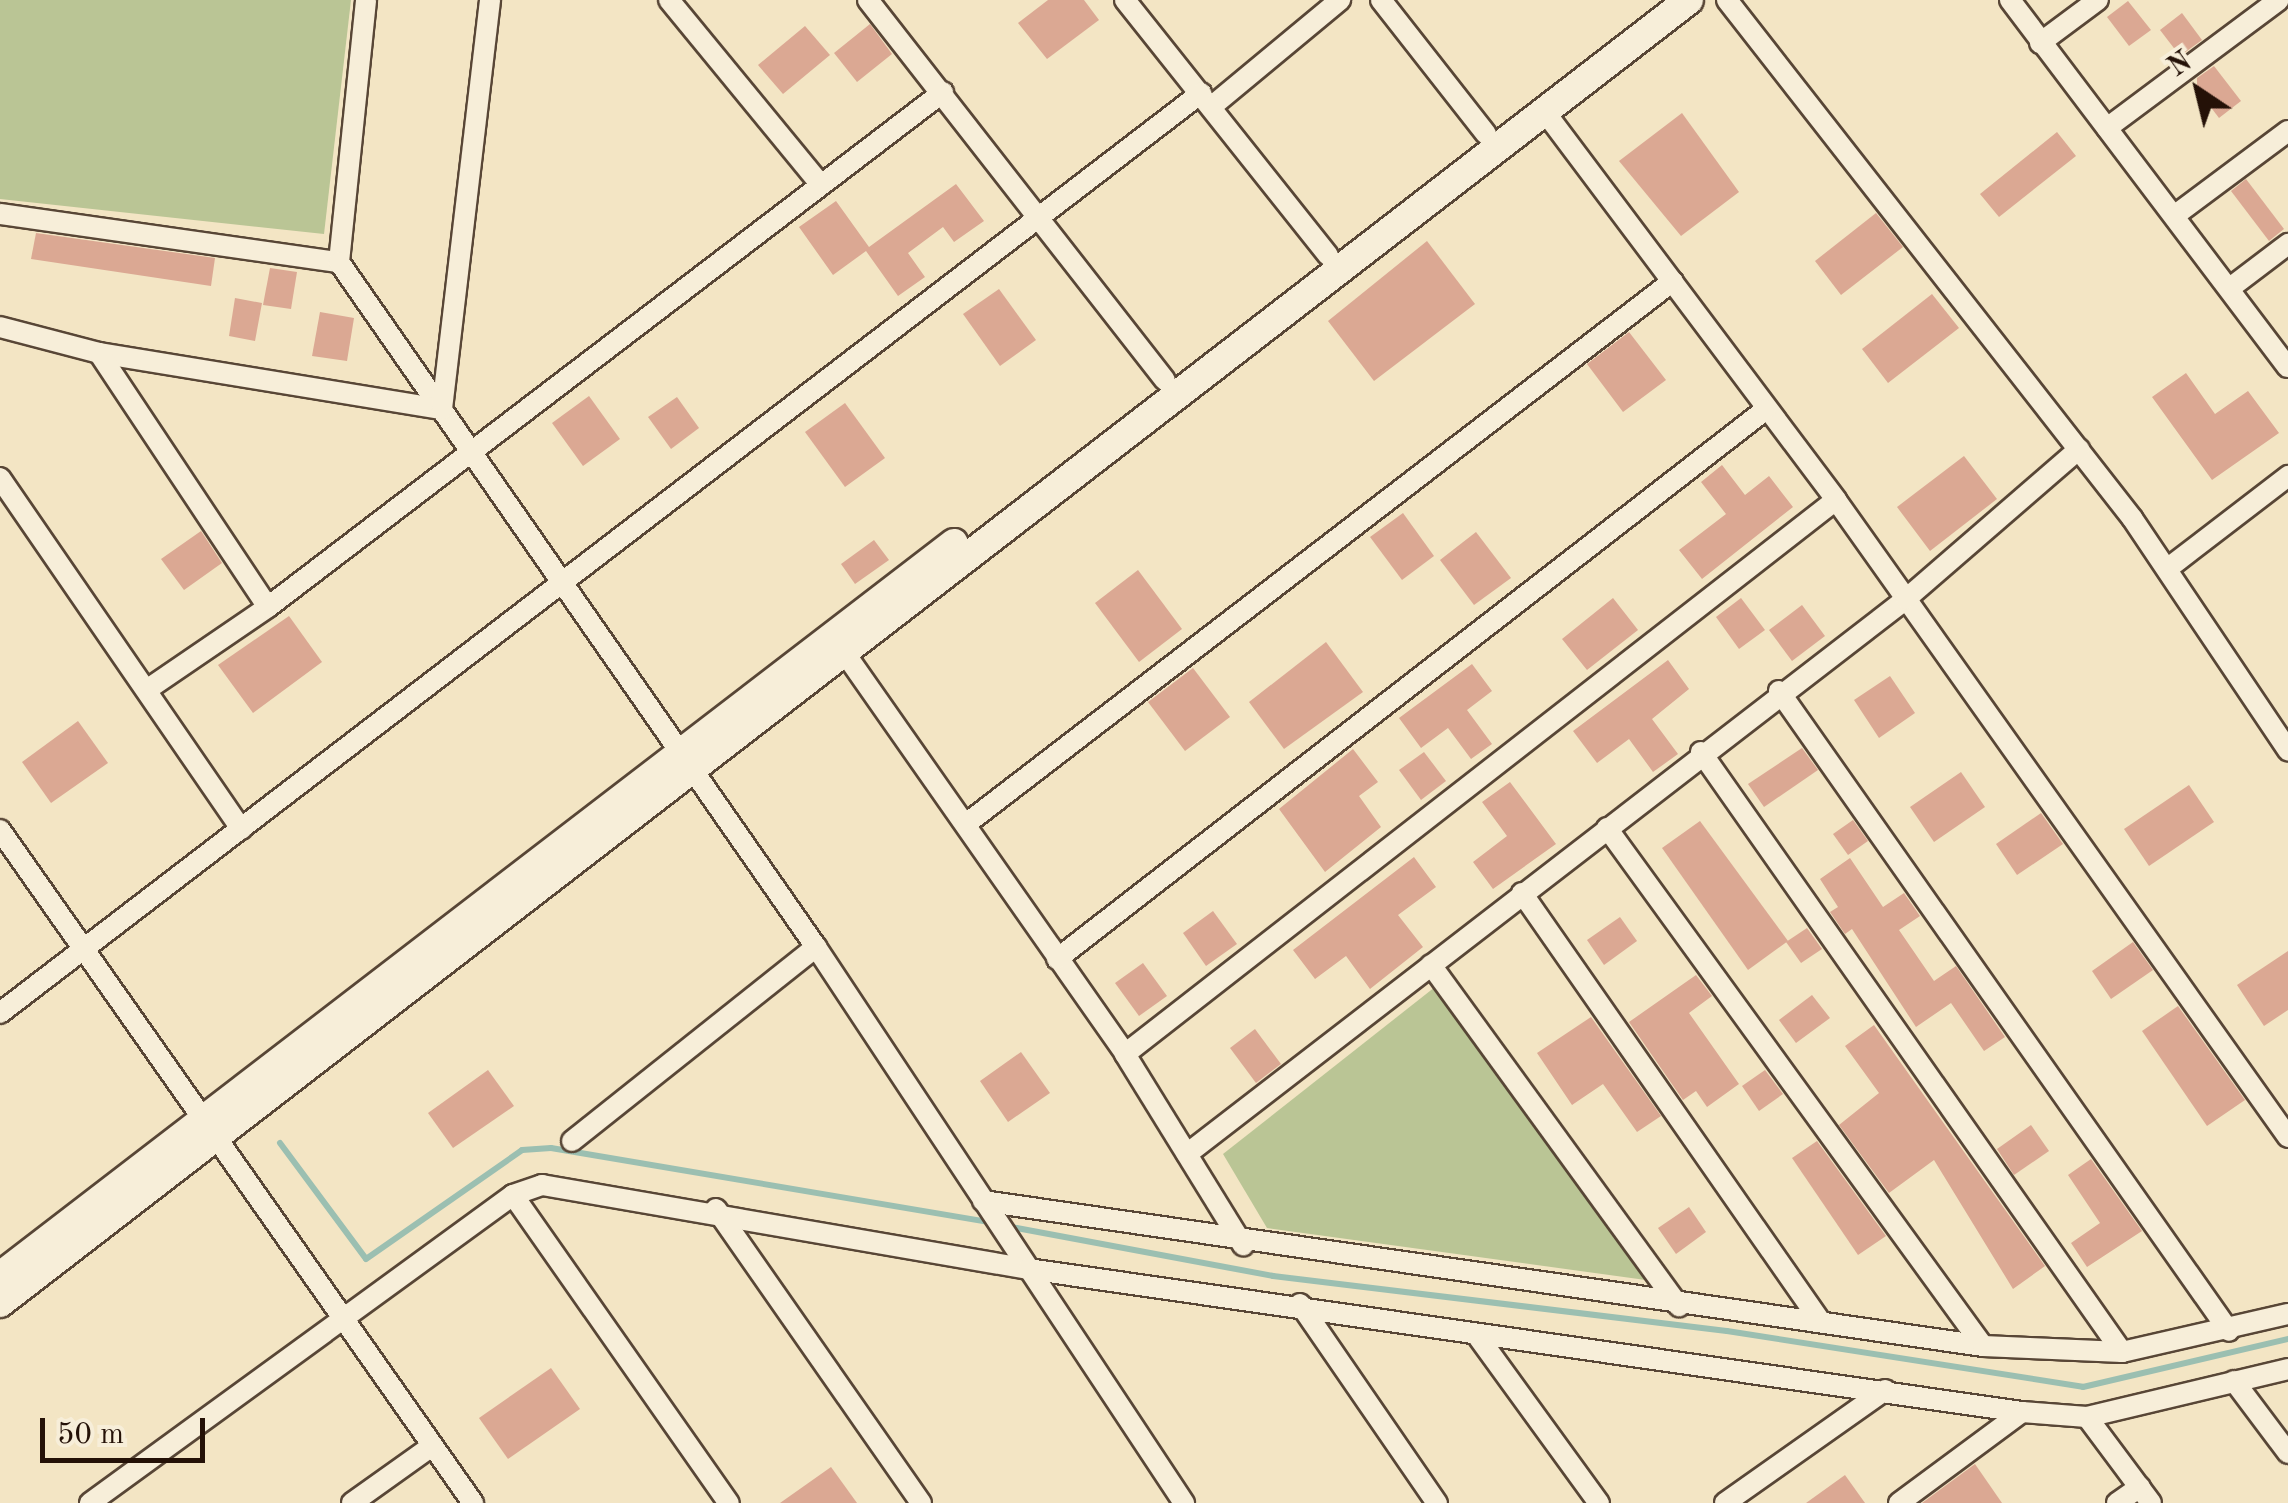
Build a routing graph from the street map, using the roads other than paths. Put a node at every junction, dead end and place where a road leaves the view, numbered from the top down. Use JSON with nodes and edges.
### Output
{"nodes":[{"id":1,"x":366,"y":0,"type":"edge"},
{"id":2,"x":490,"y":0,"type":"edge"},
{"id":3,"x":669,"y":0,"type":"edge"},
{"id":4,"x":868,"y":0,"type":"edge"},
{"id":5,"x":1125,"y":0,"type":"edge"},
{"id":6,"x":1340,"y":0,"type":"edge"},
{"id":7,"x":1381,"y":0,"type":"edge"},
{"id":8,"x":1660,"y":0,"type":"edge"},
{"id":9,"x":1690,"y":0,"type":"edge"},
{"id":10,"x":1727,"y":0,"type":"edge"},
{"id":11,"x":2010,"y":0,"type":"edge"},
{"id":12,"x":2098,"y":0,"type":"edge"},
{"id":13,"x":2279,"y":0,"type":"edge"},
{"id":14,"x":2040,"y":43,"type":"junction"},
{"id":15,"x":943,"y":92,"type":"junction"},
{"id":16,"x":1206,"y":100,"type":"junction"},
{"id":17,"x":1545,"y":112,"type":"junction"},
{"id":18,"x":2107,"y":128,"type":"junction"},
{"id":19,"x":2288,"y":131,"type":"edge"},
{"id":20,"x":1486,"y":134,"type":"junction"},
{"id":21,"x":821,"y":184,"type":"junction"},
{"id":22,"x":0,"y":214,"type":"edge"},
{"id":23,"x":2178,"y":214,"type":"junction"},
{"id":24,"x":1044,"y":216,"type":"junction"},
{"id":25,"x":2288,"y":244,"type":"edge"},
{"id":26,"x":1328,"y":256,"type":"junction"},
{"id":27,"x":339,"y":262,"type":"junction"},
{"id":28,"x":1673,"y":281,"type":"junction"},
{"id":29,"x":2230,"y":288,"type":"junction"},
{"id":30,"x":0,"y":327,"type":"edge"},
{"id":31,"x":99,"y":353,"type":"junction"},
{"id":32,"x":2287,"y":362,"type":"edge"},
{"id":33,"x":1165,"y":380,"type":"junction"},
{"id":34,"x":442,"y":409,"type":"junction"},
{"id":35,"x":1765,"y":410,"type":"junction"},
{"id":36,"x":471,"y":447,"type":"junction"},
{"id":37,"x":2079,"y":449,"type":"junction"},
{"id":38,"x":2288,"y":476,"type":"edge"},
{"id":39,"x":0,"y":478,"type":"edge"},
{"id":40,"x":1836,"y":500,"type":"junction"},
{"id":41,"x":2167,"y":568,"type":"junction"},
{"id":42,"x":562,"y":584,"type":"junction"},
{"id":43,"x":1906,"y":598,"type":"junction"},
{"id":44,"x":268,"y":606,"type":"junction"},
{"id":45,"x":844,"y":652,"type":"junction"},
{"id":46,"x":148,"y":689,"type":"junction"},
{"id":47,"x":1779,"y":691,"type":"junction"},
{"id":48,"x":2288,"y":750,"type":"edge"},
{"id":49,"x":1701,"y":752,"type":"junction"},
{"id":50,"x":685,"y":762,"type":"junction"},
{"id":51,"x":966,"y":824,"type":"junction"},
{"id":52,"x":1607,"y":828,"type":"junction"},
{"id":53,"x":241,"y":829,"type":"junction"},
{"id":54,"x":0,"y":830,"type":"edge"},
{"id":55,"x":1522,"y":893,"type":"junction"},
{"id":56,"x":816,"y":948,"type":"junction"},
{"id":57,"x":82,"y":949,"type":"junction"},
{"id":58,"x":1057,"y":959,"type":"junction"},
{"id":59,"x":1431,"y":966,"type":"junction"},
{"id":60,"x":0,"y":1014,"type":"edge"},
{"id":61,"x":1125,"y":1054,"type":"junction"},
{"id":62,"x":208,"y":1129,"type":"junction"},
{"id":63,"x":2288,"y":1137,"type":"edge"},
{"id":64,"x":572,"y":1141,"type":"dead end"},
{"id":65,"x":1188,"y":1154,"type":"junction"},
{"id":66,"x":512,"y":1195,"type":"junction"},
{"id":67,"x":982,"y":1202,"type":"junction"},
{"id":68,"x":716,"y":1209,"type":"junction"},
{"id":69,"x":1243,"y":1244,"type":"junction"},
{"id":70,"x":1028,"y":1269,"type":"junction"},
{"id":71,"x":0,"y":1276,"type":"edge"},
{"id":72,"x":0,"y":1303,"type":"edge"},
{"id":73,"x":1300,"y":1304,"type":"junction"},
{"id":74,"x":1680,"y":1306,"type":"junction"},
{"id":75,"x":2288,"y":1314,"type":"edge"},
{"id":76,"x":340,"y":1317,"type":"junction"},
{"id":77,"x":1818,"y":1318,"type":"junction"},
{"id":78,"x":2228,"y":1330,"type":"junction"},
{"id":79,"x":1478,"y":1338,"type":"junction"},
{"id":80,"x":1982,"y":1346,"type":"junction"},
{"id":81,"x":2122,"y":1352,"type":"junction"},
{"id":82,"x":2288,"y":1369,"type":"edge"},
{"id":83,"x":2234,"y":1381,"type":"junction"},
{"id":84,"x":1886,"y":1390,"type":"junction"},
{"id":85,"x":2022,"y":1412,"type":"junction"},
{"id":86,"x":2086,"y":1416,"type":"junction"},
{"id":87,"x":432,"y":1446,"type":"junction"},
{"id":88,"x":2288,"y":1453,"type":"edge"},
{"id":89,"x":2146,"y":1495,"type":"edge"},
{"id":90,"x":90,"y":1503,"type":"edge"},
{"id":91,"x":352,"y":1503,"type":"edge"},
{"id":92,"x":473,"y":1503,"type":"edge"},
{"id":93,"x":729,"y":1503,"type":"edge"},
{"id":94,"x":921,"y":1503,"type":"edge"},
{"id":95,"x":1184,"y":1503,"type":"edge"},
{"id":96,"x":1437,"y":1503,"type":"edge"},
{"id":97,"x":1599,"y":1503,"type":"edge"},
{"id":98,"x":1725,"y":1503,"type":"edge"},
{"id":99,"x":1899,"y":1503,"type":"edge"},
{"id":100,"x":2117,"y":1503,"type":"edge"}],
"edges":[{"from":1,"to":27,"type":"street"},
{"from":2,"to":34,"type":"street"},
{"from":3,"to":21,"type":"street"},
{"from":4,"to":15,"type":"street"},
{"from":5,"to":16,"type":"street"},
{"from":6,"to":16,"type":"street"},
{"from":7,"to":20,"type":"street"},
{"from":8,"to":20,"type":"street"},
{"from":9,"to":17,"type":"street"},
{"from":10,"to":37,"type":"street"},
{"from":11,"to":14,"type":"street"},
{"from":12,"to":14,"type":"street"},
{"from":13,"to":18,"type":"street"},
{"from":14,"to":18,"type":"street"},
{"from":15,"to":21,"type":"street"},
{"from":15,"to":24,"type":"street"},
{"from":16,"to":24,"type":"street"},
{"from":16,"to":26,"type":"street"},
{"from":17,"to":28,"type":"street"},
{"from":17,"to":45,"type":"street"},
{"from":18,"to":23,"type":"street"},
{"from":19,"to":23,"type":"street"},
{"from":20,"to":26,"type":"street"},
{"from":21,"to":36,"type":"street"},
{"from":22,"to":27,"type":"street"},
{"from":23,"to":29,"type":"street"},
{"from":24,"to":33,"type":"street"},
{"from":24,"to":42,"type":"street"},
{"from":25,"to":29,"type":"street"},
{"from":26,"to":33,"type":"street"},
{"from":27,"to":34,"type":"street"},
{"from":28,"to":35,"type":"street"},
{"from":28,"to":51,"type":"street"},
{"from":29,"to":32,"type":"street"},
{"from":30,"to":31,"type":"street"},
{"from":31,"to":34,"type":"street"},
{"from":31,"to":44,"type":"street"},
{"from":33,"to":50,"type":"street"},
{"from":34,"to":36,"type":"street"},
{"from":35,"to":40,"type":"street"},
{"from":35,"to":58,"type":"street"},
{"from":36,"to":42,"type":"street"},
{"from":36,"to":44,"type":"street"},
{"from":37,"to":41,"type":"street"},
{"from":37,"to":43,"type":"street"},
{"from":38,"to":41,"type":"street"},
{"from":39,"to":46,"type":"street"},
{"from":40,"to":43,"type":"street"},
{"from":40,"to":61,"type":"street"},
{"from":41,"to":48,"type":"street"},
{"from":42,"to":50,"type":"street"},
{"from":42,"to":53,"type":"street"},
{"from":43,"to":47,"type":"street"},
{"from":43,"to":63,"type":"street"},
{"from":44,"to":46,"type":"street"},
{"from":45,"to":50,"type":"street"},
{"from":45,"to":51,"type":"street"},
{"from":46,"to":53,"type":"street"},
{"from":47,"to":49,"type":"street"},
{"from":47,"to":78,"type":"street"},
{"from":49,"to":52,"type":"street"},
{"from":49,"to":81,"type":"street"},
{"from":50,"to":56,"type":"street"},
{"from":50,"to":62,"type":"street"},
{"from":51,"to":58,"type":"street"},
{"from":52,"to":55,"type":"street"},
{"from":52,"to":80,"type":"street"},
{"from":53,"to":57,"type":"street"},
{"from":54,"to":57,"type":"street"},
{"from":55,"to":59,"type":"street"},
{"from":55,"to":77,"type":"street"},
{"from":56,"to":64,"type":"street"},
{"from":56,"to":67,"type":"street"},
{"from":57,"to":60,"type":"street"},
{"from":57,"to":62,"type":"street"},
{"from":58,"to":61,"type":"street"},
{"from":59,"to":65,"type":"street"},
{"from":59,"to":74,"type":"street"},
{"from":61,"to":65,"type":"street"},
{"from":62,"to":71,"type":"street"},
{"from":62,"to":72,"type":"street"},
{"from":62,"to":76,"type":"street"},
{"from":65,"to":69,"type":"street"},
{"from":66,"to":68,"type":"street"},
{"from":66,"to":76,"type":"street"},
{"from":66,"to":93,"type":"street"},
{"from":67,"to":69,"type":"street"},
{"from":67,"to":70,"type":"street"},
{"from":68,"to":70,"type":"street"},
{"from":68,"to":94,"type":"street"},
{"from":69,"to":74,"type":"street"},
{"from":70,"to":73,"type":"street"},
{"from":70,"to":95,"type":"street"},
{"from":73,"to":79,"type":"street"},
{"from":73,"to":96,"type":"street"},
{"from":74,"to":77,"type":"street"},
{"from":75,"to":78,"type":"street"},
{"from":76,"to":87,"type":"street"},
{"from":76,"to":90,"type":"street"},
{"from":77,"to":80,"type":"street"},
{"from":78,"to":81,"type":"street"},
{"from":79,"to":84,"type":"street"},
{"from":79,"to":97,"type":"street"},
{"from":80,"to":81,"type":"street"},
{"from":82,"to":83,"type":"street"},
{"from":83,"to":86,"type":"street"},
{"from":83,"to":88,"type":"street"},
{"from":84,"to":85,"type":"street"},
{"from":84,"to":98,"type":"street"},
{"from":85,"to":86,"type":"street"},
{"from":85,"to":99,"type":"street"},
{"from":86,"to":89,"type":"street"},
{"from":87,"to":91,"type":"street"},
{"from":87,"to":92,"type":"street"},
{"from":89,"to":100,"type":"street"}]}
